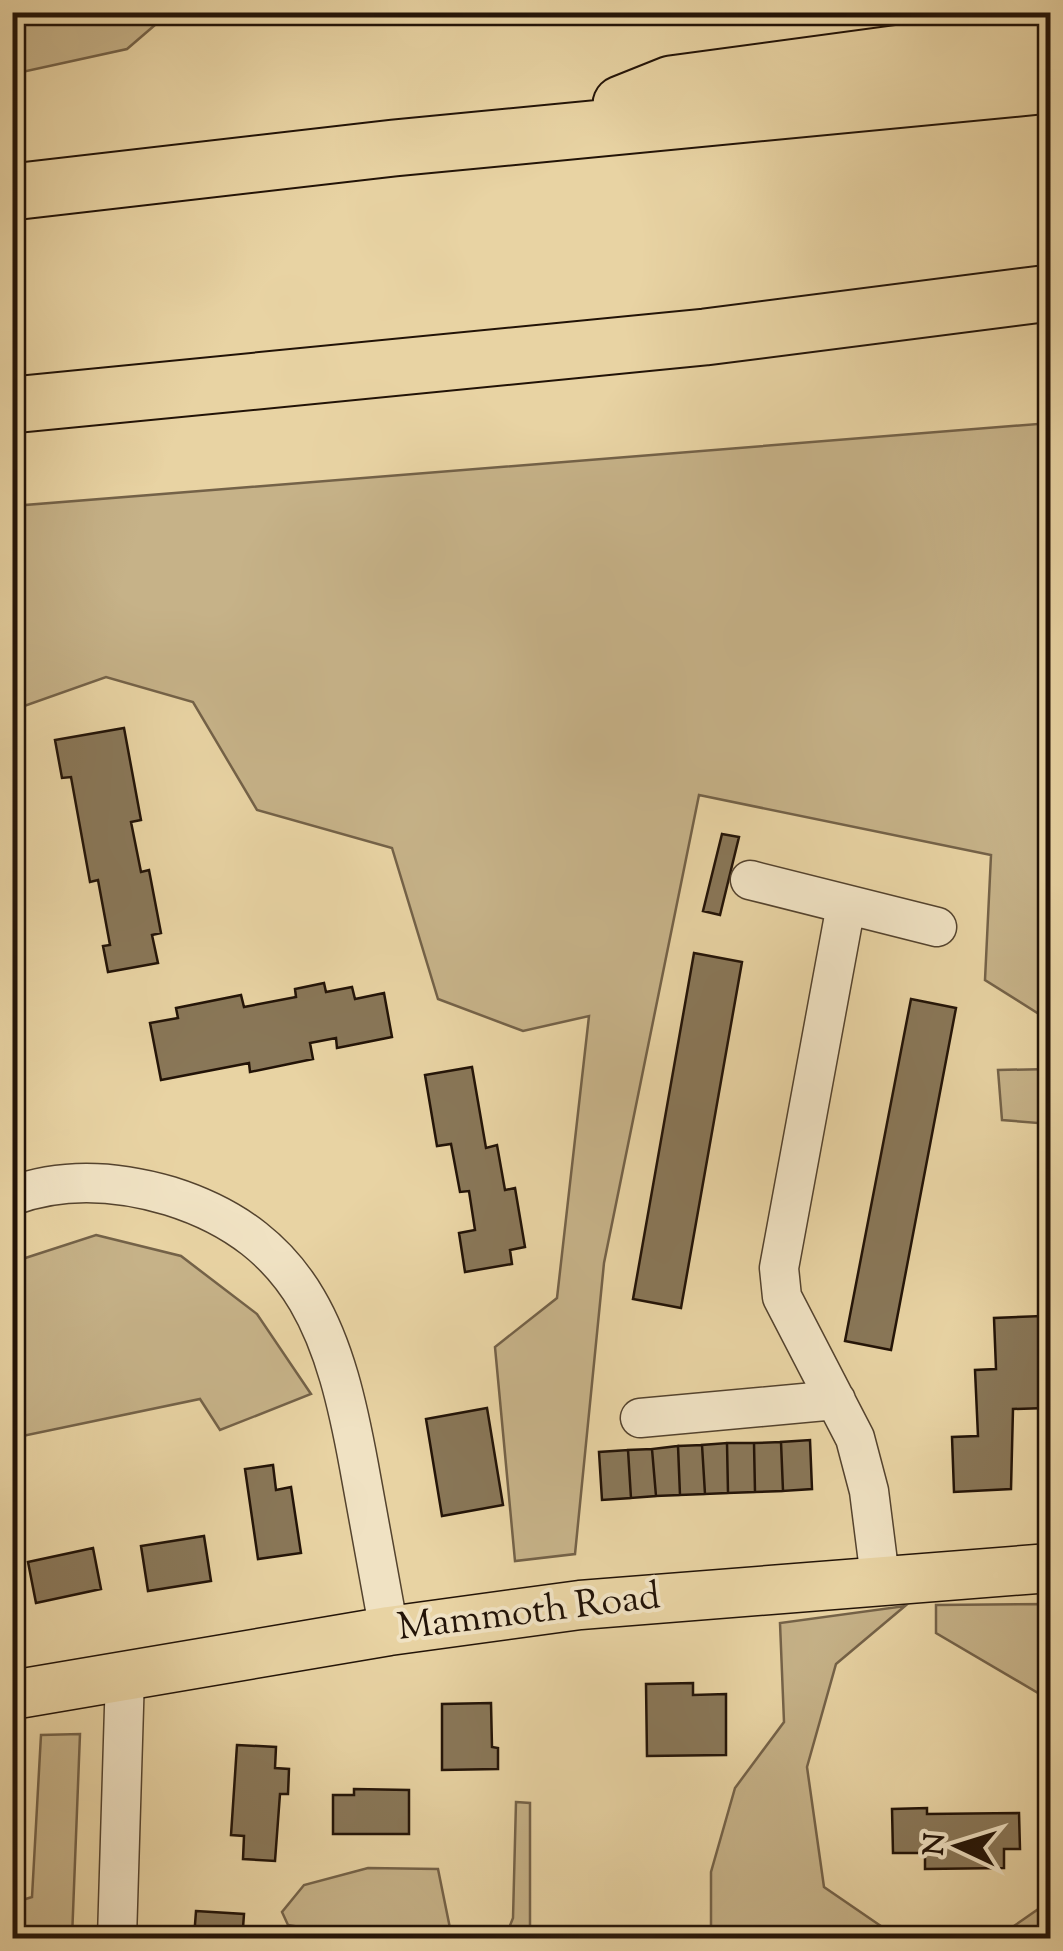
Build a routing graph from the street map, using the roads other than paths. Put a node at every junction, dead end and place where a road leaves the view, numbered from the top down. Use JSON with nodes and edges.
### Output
{"nodes":[{"id":1,"x":1050,"y":33,"type":"edge"},
{"id":2,"x":1050,"y":85,"type":"edge"},
{"id":3,"x":548,"y":134,"type":"junction"},
{"id":4,"x":12,"y":192,"type":"edge"},
{"id":5,"x":1050,"y":292,"type":"edge"},
{"id":6,"x":1050,"y":328,"type":"edge"},
{"id":7,"x":705,"y":336,"type":"junction"},
{"id":8,"x":12,"y":405,"type":"edge"},
{"id":9,"x":750,"y":880,"type":"dead end"},
{"id":10,"x":846,"y":905,"type":"junction"},
{"id":11,"x":937,"y":928,"type":"dead end"},
{"id":12,"x":12,"y":1196,"type":"edge"},
{"id":13,"x":836,"y":1400,"type":"junction"},
{"id":14,"x":640,"y":1418,"type":"dead end"},
{"id":15,"x":1050,"y":1568,"type":"edge"},
{"id":16,"x":880,"y":1578,"type":"junction"},
{"id":17,"x":389,"y":1632,"type":"junction"},
{"id":18,"x":125,"y":1675,"type":"junction"},
{"id":19,"x":12,"y":1695,"type":"edge"},
{"id":20,"x":117,"y":1938,"type":"edge"}],
"edges":[{"from":1,"to":3,"type":"highway"},
{"from":2,"to":3,"type":"highway"},
{"from":3,"to":4,"type":"highway"},
{"from":5,"to":7,"type":"highway"},
{"from":6,"to":7,"type":"highway"},
{"from":7,"to":8,"type":"highway"},
{"from":9,"to":10,"type":"street"},
{"from":10,"to":11,"type":"street"},
{"from":10,"to":13,"type":"street"},
{"from":12,"to":17,"type":"street"},
{"from":13,"to":14,"type":"street"},
{"from":13,"to":16,"type":"street"},
{"from":15,"to":16,"type":"main road","name":"Mammoth Road"},
{"from":16,"to":17,"type":"main road","name":"Mammoth Road"},
{"from":17,"to":18,"type":"main road","name":"Mammoth Road"},
{"from":18,"to":19,"type":"main road","name":"Mammoth Road"},
{"from":18,"to":20,"type":"street"}]}
